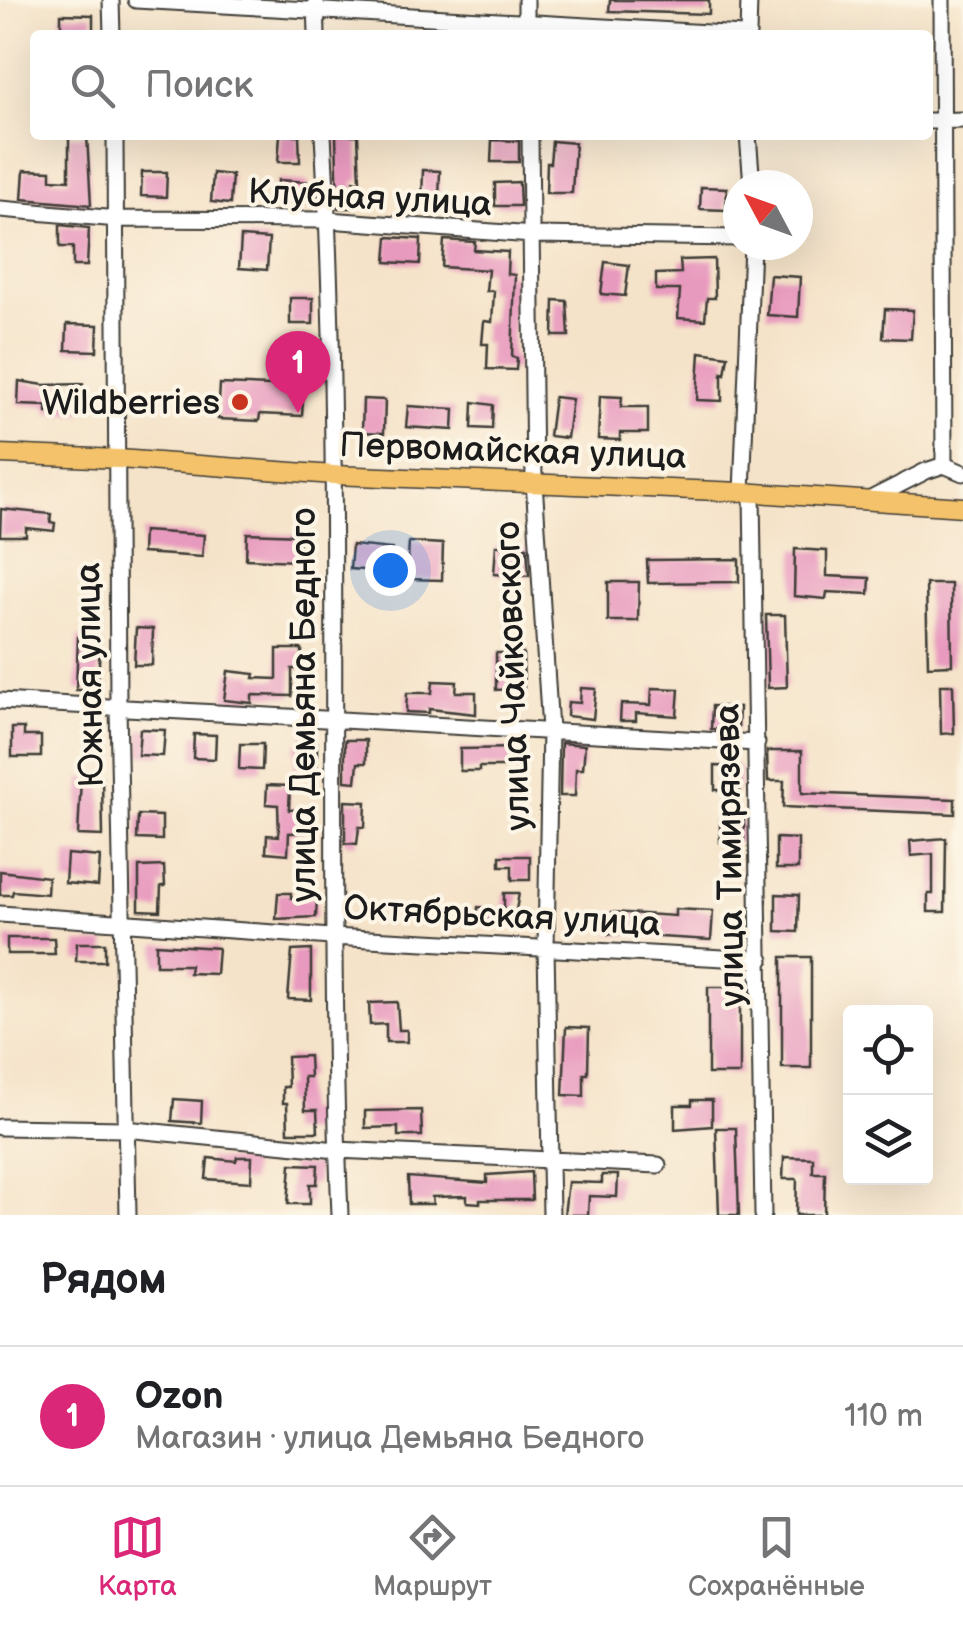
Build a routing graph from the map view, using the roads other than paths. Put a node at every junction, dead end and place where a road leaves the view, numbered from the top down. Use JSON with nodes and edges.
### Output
{"nodes":[{"id":1,"x":110,"y":0,"type":"edge"},
{"id":2,"x":136,"y":0,"type":"edge"},
{"id":3,"x":526,"y":0,"type":"edge"},
{"id":4,"x":749,"y":0,"type":"edge"},
{"id":5,"x":942,"y":0,"type":"edge"},
{"id":6,"x":316,"y":6,"type":"edge"},
{"id":7,"x":526,"y":29,"type":"edge"},
{"id":8,"x":112,"y":30,"type":"edge"},
{"id":9,"x":562,"y":30,"type":"edge"},
{"id":10,"x":746,"y":30,"type":"edge"},
{"id":11,"x":963,"y":120,"type":"edge"},
{"id":12,"x":936,"y":121,"type":"edge"},
{"id":13,"x":115,"y":140,"type":"edge"},
{"id":14,"x":323,"y":140,"type":"edge"},
{"id":15,"x":530,"y":140,"type":"edge"},
{"id":16,"x":748,"y":140,"type":"edge"},
{"id":17,"x":751,"y":170,"type":"edge"},
{"id":18,"x":0,"y":209,"type":"edge"},
{"id":19,"x":118,"y":219,"type":"junction"},
{"id":20,"x":328,"y":220,"type":"junction"},
{"id":21,"x":533,"y":235,"type":"junction"},
{"id":22,"x":723,"y":238,"type":"edge"},
{"id":23,"x":752,"y":260,"type":"edge"},
{"id":24,"x":943,"y":323,"type":"junction"},
{"id":25,"x":963,"y":323,"type":"edge"},
{"id":26,"x":0,"y":454,"type":"edge"},
{"id":27,"x":119,"y":459,"type":"junction"},
{"id":28,"x":944,"y":465,"type":"junction"},
{"id":29,"x":963,"y":472,"type":"edge"},
{"id":30,"x":334,"y":475,"type":"junction"},
{"id":31,"x":534,"y":481,"type":"junction"},
{"id":32,"x":747,"y":493,"type":"junction"},
{"id":33,"x":865,"y":502,"type":"junction"},
{"id":34,"x":963,"y":507,"type":"edge"},
{"id":35,"x":0,"y":702,"type":"edge"},
{"id":36,"x":118,"y":706,"type":"junction"},
{"id":37,"x":334,"y":722,"type":"junction"},
{"id":38,"x":550,"y":730,"type":"junction"},
{"id":39,"x":757,"y":743,"type":"junction"},
{"id":40,"x":0,"y":914,"type":"edge"},
{"id":41,"x":124,"y":922,"type":"junction"},
{"id":42,"x":332,"y":937,"type":"junction"},
{"id":43,"x":546,"y":946,"type":"junction"},
{"id":44,"x":760,"y":960,"type":"junction"},
{"id":45,"x":0,"y":1127,"type":"edge"},
{"id":46,"x":125,"y":1129,"type":"junction"},
{"id":47,"x":337,"y":1150,"type":"junction"},
{"id":48,"x":549,"y":1161,"type":"junction"},
{"id":49,"x":658,"y":1164,"type":"dead end"},
{"id":50,"x":128,"y":1215,"type":"edge"},
{"id":51,"x":340,"y":1215,"type":"edge"},
{"id":52,"x":551,"y":1215,"type":"edge"},
{"id":53,"x":763,"y":1215,"type":"edge"}],
"edges":[{"from":1,"to":8,"type":"street"},
{"from":2,"to":6,"type":"street"},
{"from":3,"to":7,"type":"street"},
{"from":4,"to":10,"type":"street"},
{"from":5,"to":12,"type":"street"},
{"from":6,"to":7,"type":"street"},
{"from":7,"to":9,"type":"street"},
{"from":11,"to":12,"type":"street"},
{"from":12,"to":24,"type":"street"},
{"from":13,"to":19,"type":"street","name":"Южная улица"},
{"from":14,"to":20,"type":"street","name":"улица Демьяна Бедного"},
{"from":15,"to":21,"type":"street","name":"улица Чайковского"},
{"from":16,"to":17,"type":"street"},
{"from":18,"to":19,"type":"street","name":"Клубная улица"},
{"from":19,"to":20,"type":"street","name":"Клубная улица"},
{"from":19,"to":27,"type":"street","name":"Южная улица"},
{"from":20,"to":21,"type":"street","name":"Клубная улица"},
{"from":20,"to":30,"type":"street","name":"улица Демьяна Бедного"},
{"from":21,"to":22,"type":"street","name":"Клубная улица"},
{"from":21,"to":31,"type":"street","name":"улица Чайковского"},
{"from":23,"to":32,"type":"street","name":"улица Тимирязева"},
{"from":24,"to":25,"type":"street"},
{"from":24,"to":28,"type":"street"},
{"from":26,"to":27,"type":"main road","name":"Первомайская улица"},
{"from":27,"to":30,"type":"main road","name":"Первомайская улица"},
{"from":27,"to":36,"type":"street","name":"Южная улица"},
{"from":28,"to":29,"type":"street"},
{"from":28,"to":33,"type":"street"},
{"from":30,"to":31,"type":"main road","name":"Первомайская улица"},
{"from":30,"to":37,"type":"street","name":"улица Демьяна Бедного"},
{"from":31,"to":32,"type":"main road","name":"Первомайская улица"},
{"from":31,"to":38,"type":"street","name":"улица Чайковского"},
{"from":32,"to":33,"type":"main road","name":"Первомайская улица"},
{"from":32,"to":39,"type":"street","name":"улица Тимирязева"},
{"from":33,"to":34,"type":"main road","name":"Первомайская улица"},
{"from":35,"to":36,"type":"street"},
{"from":36,"to":37,"type":"street"},
{"from":36,"to":41,"type":"street","name":"Южная улица"},
{"from":37,"to":38,"type":"street"},
{"from":37,"to":42,"type":"street","name":"улица Демьяна Бедного"},
{"from":38,"to":39,"type":"street"},
{"from":38,"to":43,"type":"street","name":"улица Чайковского"},
{"from":39,"to":44,"type":"street","name":"улица Тимирязева"},
{"from":40,"to":41,"type":"street","name":"Октябрьская улица"},
{"from":41,"to":42,"type":"street","name":"Октябрьская улица"},
{"from":41,"to":46,"type":"street","name":"Южная улица"},
{"from":42,"to":43,"type":"street","name":"Октябрьская улица"},
{"from":42,"to":47,"type":"street","name":"улица Демьяна Бедного"},
{"from":43,"to":44,"type":"street","name":"Октябрьская улица"},
{"from":43,"to":48,"type":"street","name":"улица Чайковского"},
{"from":44,"to":53,"type":"street","name":"улица Тимирязева"},
{"from":45,"to":46,"type":"street"},
{"from":46,"to":47,"type":"street"},
{"from":46,"to":50,"type":"street","name":"Южная улица"},
{"from":47,"to":48,"type":"street"},
{"from":47,"to":51,"type":"street","name":"улица Демьяна Бедного"},
{"from":48,"to":49,"type":"street"},
{"from":48,"to":52,"type":"street","name":"улица Чайковского"}]}
